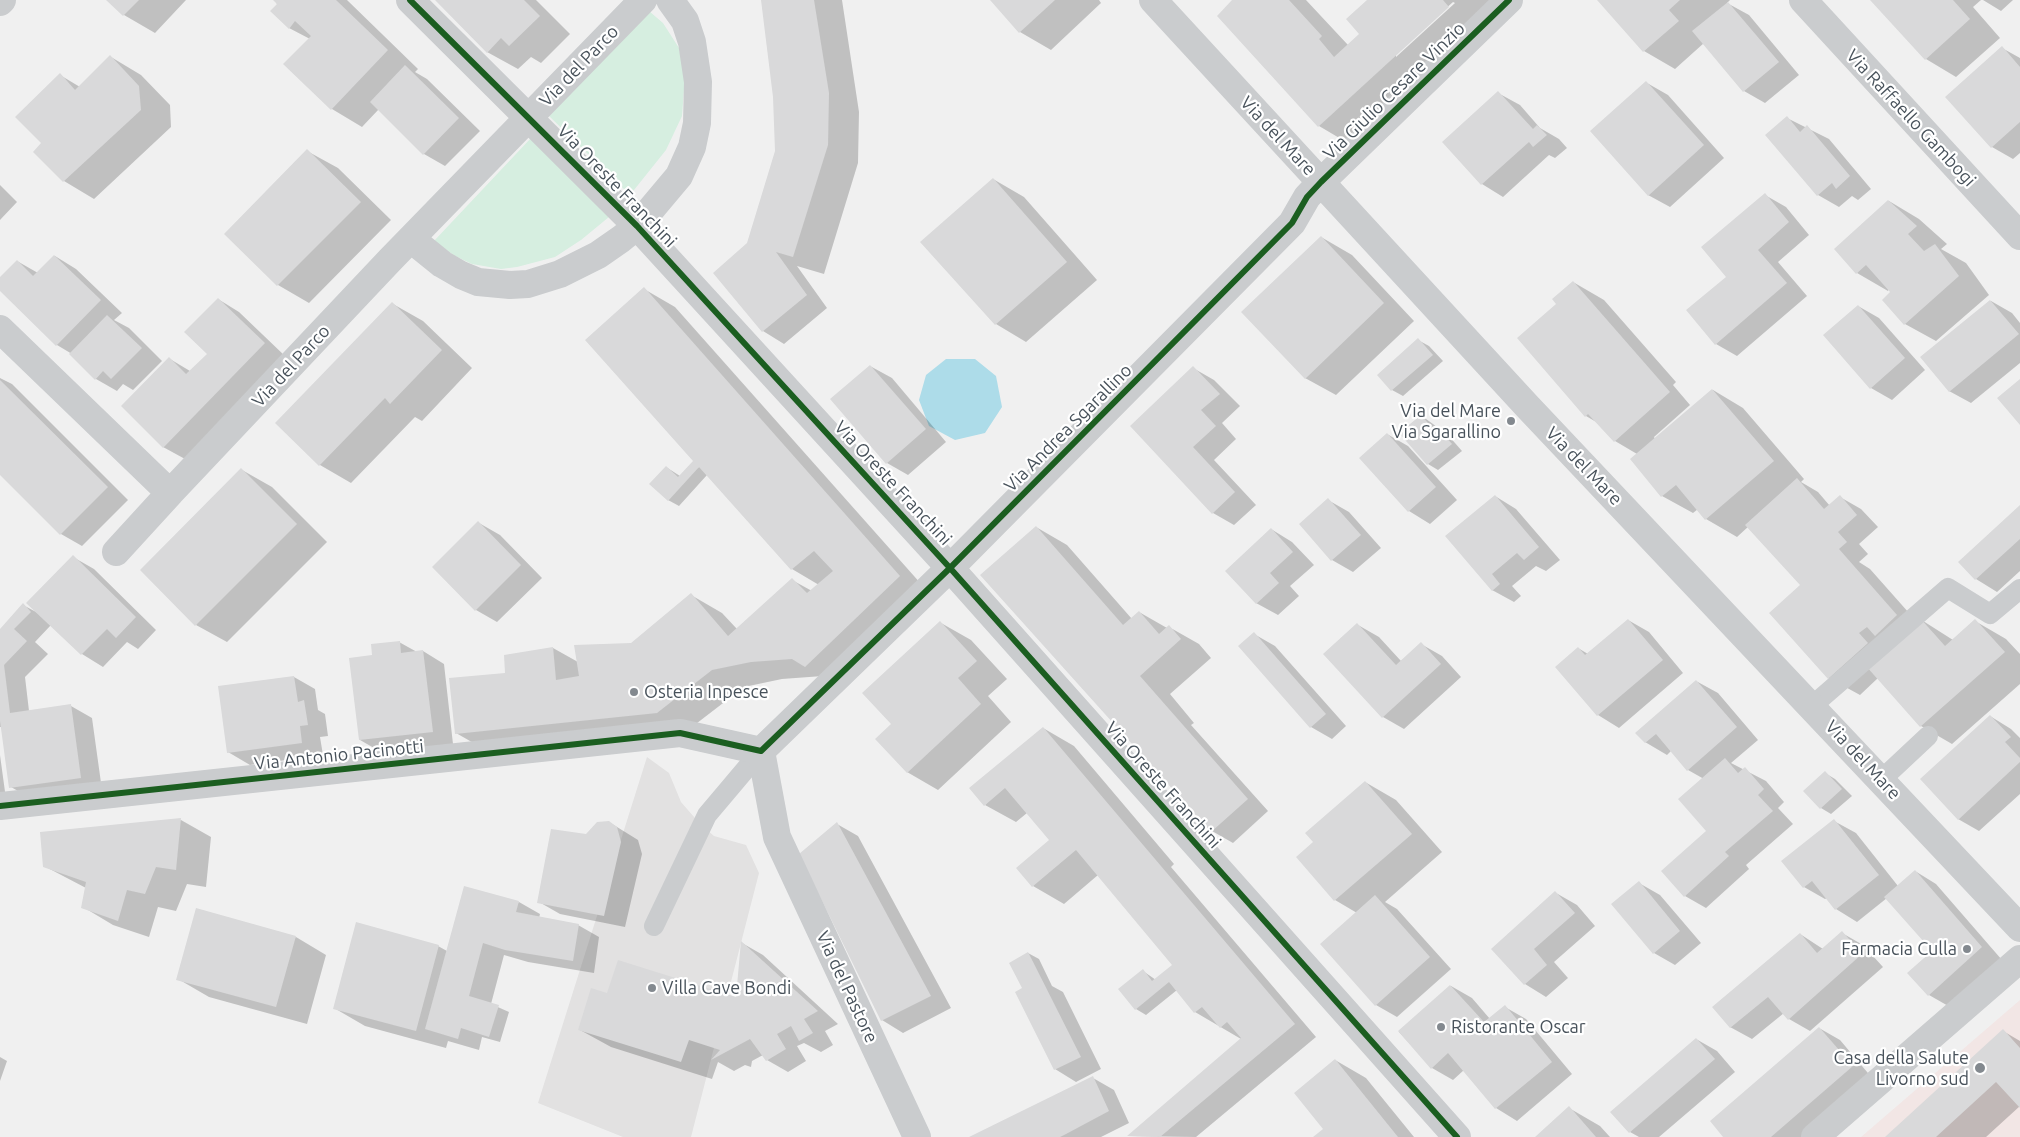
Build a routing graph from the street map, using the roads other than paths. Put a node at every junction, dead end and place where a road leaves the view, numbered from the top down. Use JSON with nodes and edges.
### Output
{"nodes":[{"id":1,"x":410,"y":0,"type":"edge"},
{"id":2,"x":643,"y":0,"type":"edge"},
{"id":3,"x":670,"y":0,"type":"edge"},
{"id":4,"x":1153,"y":0,"type":"edge"},
{"id":5,"x":1509,"y":0,"type":"edge"},
{"id":6,"x":1802,"y":0,"type":"edge"},
{"id":7,"x":522,"y":111,"type":"junction"},
{"id":8,"x":1321,"y":182,"type":"junction"},
{"id":9,"x":637,"y":226,"type":"junction"},
{"id":10,"x":2020,"y":236,"type":"edge"},
{"id":11,"x":411,"y":239,"type":"junction"},
{"id":12,"x":0,"y":329,"type":"edge"},
{"id":13,"x":170,"y":493,"type":"junction"},
{"id":14,"x":116,"y":552,"type":"dead end"},
{"id":15,"x":950,"y":568,"type":"junction"},
{"id":16,"x":2020,"y":589,"type":"edge"},
{"id":17,"x":1812,"y":706,"type":"junction"},
{"id":18,"x":1928,"y":736,"type":"dead end"},
{"id":19,"x":761,"y":751,"type":"junction"},
{"id":20,"x":1880,"y":780,"type":"junction"},
{"id":21,"x":0,"y":806,"type":"edge"},
{"id":22,"x":654,"y":926,"type":"dead end"},
{"id":23,"x":2020,"y":928,"type":"edge"},
{"id":24,"x":2020,"y":958,"type":"edge"},
{"id":25,"x":918,"y":1137,"type":"edge"},
{"id":26,"x":1456,"y":1137,"type":"edge"},
{"id":27,"x":1815,"y":1137,"type":"edge"}],
"edges":[{"from":1,"to":7,"type":"street","name":"Via Oreste Franchini"},
{"from":2,"to":7,"type":"street","name":"Via del Parco"},
{"from":3,"to":9,"type":"street"},
{"from":4,"to":8,"type":"street","name":"Via del Mare"},
{"from":5,"to":8,"type":"street","name":"Via Giulio Cesare Vinzio"},
{"from":6,"to":10,"type":"street","name":"Via Raffaello Gambogi"},
{"from":7,"to":9,"type":"street","name":"Via Oreste Franchini"},
{"from":7,"to":11,"type":"street","name":"Via del Parco"},
{"from":8,"to":15,"type":"street","name":"Via Andrea Sgarallino"},
{"from":8,"to":17,"type":"street","name":"Via del Mare"},
{"from":9,"to":11,"type":"street"},
{"from":9,"to":15,"type":"street","name":"Via Oreste Franchini"},
{"from":11,"to":13,"type":"street","name":"Via del Parco"},
{"from":12,"to":13,"type":"street"},
{"from":13,"to":14,"type":"street","name":"Via del Parco"},
{"from":15,"to":19,"type":"street","name":"Via Andrea Sgarallino"},
{"from":15,"to":26,"type":"street","name":"Via Oreste Franchini"},
{"from":16,"to":17,"type":"lane"},
{"from":17,"to":20,"type":"street","name":"Via del Mare"},
{"from":18,"to":20,"type":"lane"},
{"from":19,"to":21,"type":"street","name":"Via Antonio Pacinotti"},
{"from":19,"to":22,"type":"lane"},
{"from":19,"to":25,"type":"street","name":"Via del Pastore"},
{"from":20,"to":23,"type":"street","name":"Via del Mare"},
{"from":24,"to":27,"type":"street"}]}
